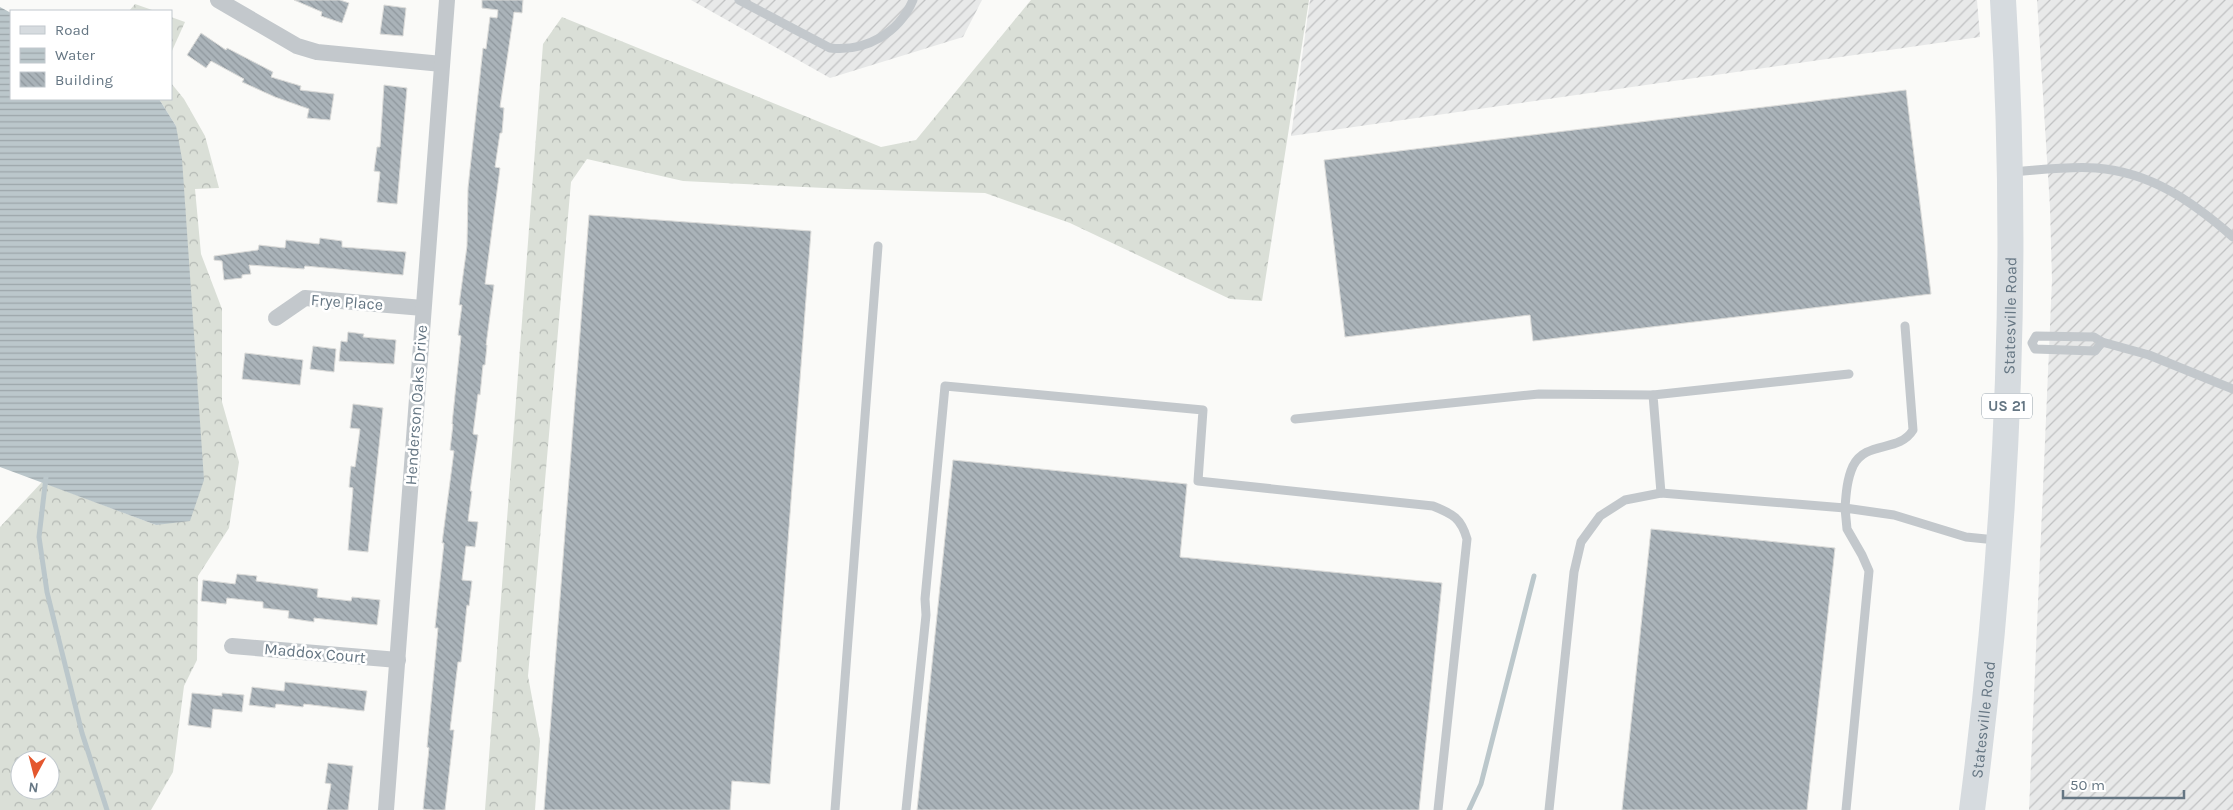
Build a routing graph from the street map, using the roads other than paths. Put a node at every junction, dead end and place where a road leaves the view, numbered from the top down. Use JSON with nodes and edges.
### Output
{"nodes":[{"id":1,"x":218,"y":0,"type":"edge"},
{"id":2,"x":447,"y":0,"type":"edge"},
{"id":3,"x":738,"y":0,"type":"edge"},
{"id":4,"x":913,"y":0,"type":"edge"},
{"id":5,"x":2003,"y":0,"type":"edge"},
{"id":6,"x":442,"y":64,"type":"junction"},
{"id":7,"x":2010,"y":173,"type":"junction"},
{"id":8,"x":2233,"y":237,"type":"edge"},
{"id":9,"x":878,"y":246,"type":"dead end"},
{"id":10,"x":423,"y":308,"type":"junction"},
{"id":11,"x":276,"y":318,"type":"dead end"},
{"id":12,"x":1905,"y":326,"type":"dead end"},
{"id":13,"x":2102,"y":342,"type":"junction"},
{"id":14,"x":2021,"y":343,"type":"junction"},
{"id":15,"x":1848,"y":374,"type":"dead end"},
{"id":16,"x":2233,"y":389,"type":"edge"},
{"id":17,"x":1653,"y":395,"type":"junction"},
{"id":18,"x":1295,"y":419,"type":"dead end"},
{"id":19,"x":1661,"y":493,"type":"junction"},
{"id":20,"x":1845,"y":508,"type":"junction"},
{"id":21,"x":1999,"y":541,"type":"junction"},
{"id":22,"x":232,"y":646,"type":"dead end"},
{"id":23,"x":398,"y":660,"type":"junction"},
{"id":24,"x":386,"y":810,"type":"edge"},
{"id":25,"x":835,"y":810,"type":"edge"},
{"id":26,"x":906,"y":810,"type":"edge"},
{"id":27,"x":1438,"y":810,"type":"edge"},
{"id":28,"x":1550,"y":810,"type":"edge"},
{"id":29,"x":1846,"y":810,"type":"edge"},
{"id":30,"x":1972,"y":810,"type":"edge"}],
"edges":[{"from":1,"to":6,"type":"street"},
{"from":2,"to":6,"type":"street","name":"Henderson Oaks Drive"},
{"from":3,"to":4,"type":"lane"},
{"from":5,"to":7,"type":"main road","name":"Statesville Road","number":"US 21"},
{"from":6,"to":10,"type":"street","name":"Henderson Oaks Drive"},
{"from":7,"to":8,"type":"lane"},
{"from":7,"to":14,"type":"main road","name":"Statesville Road","number":"US 21"},
{"from":9,"to":25,"type":"lane"},
{"from":10,"to":11,"type":"street","name":"Frye Place"},
{"from":10,"to":23,"type":"street","name":"Henderson Oaks Drive"},
{"from":12,"to":20,"type":"lane"},
{"from":13,"to":14,"type":"lane"},
{"from":13,"to":14,"type":"lane"},
{"from":13,"to":16,"type":"lane"},
{"from":14,"to":21,"type":"main road","name":"Statesville Road","number":"US 21"},
{"from":15,"to":17,"type":"lane"},
{"from":17,"to":18,"type":"lane"},
{"from":17,"to":19,"type":"lane"},
{"from":19,"to":20,"type":"lane"},
{"from":19,"to":28,"type":"lane"},
{"from":20,"to":21,"type":"lane"},
{"from":20,"to":29,"type":"lane"},
{"from":21,"to":30,"type":"main road","name":"Statesville Road","number":"US 21"},
{"from":22,"to":23,"type":"street","name":"Maddox Court"},
{"from":23,"to":24,"type":"street","name":"Henderson Oaks Drive"},
{"from":26,"to":27,"type":"lane"}]}
